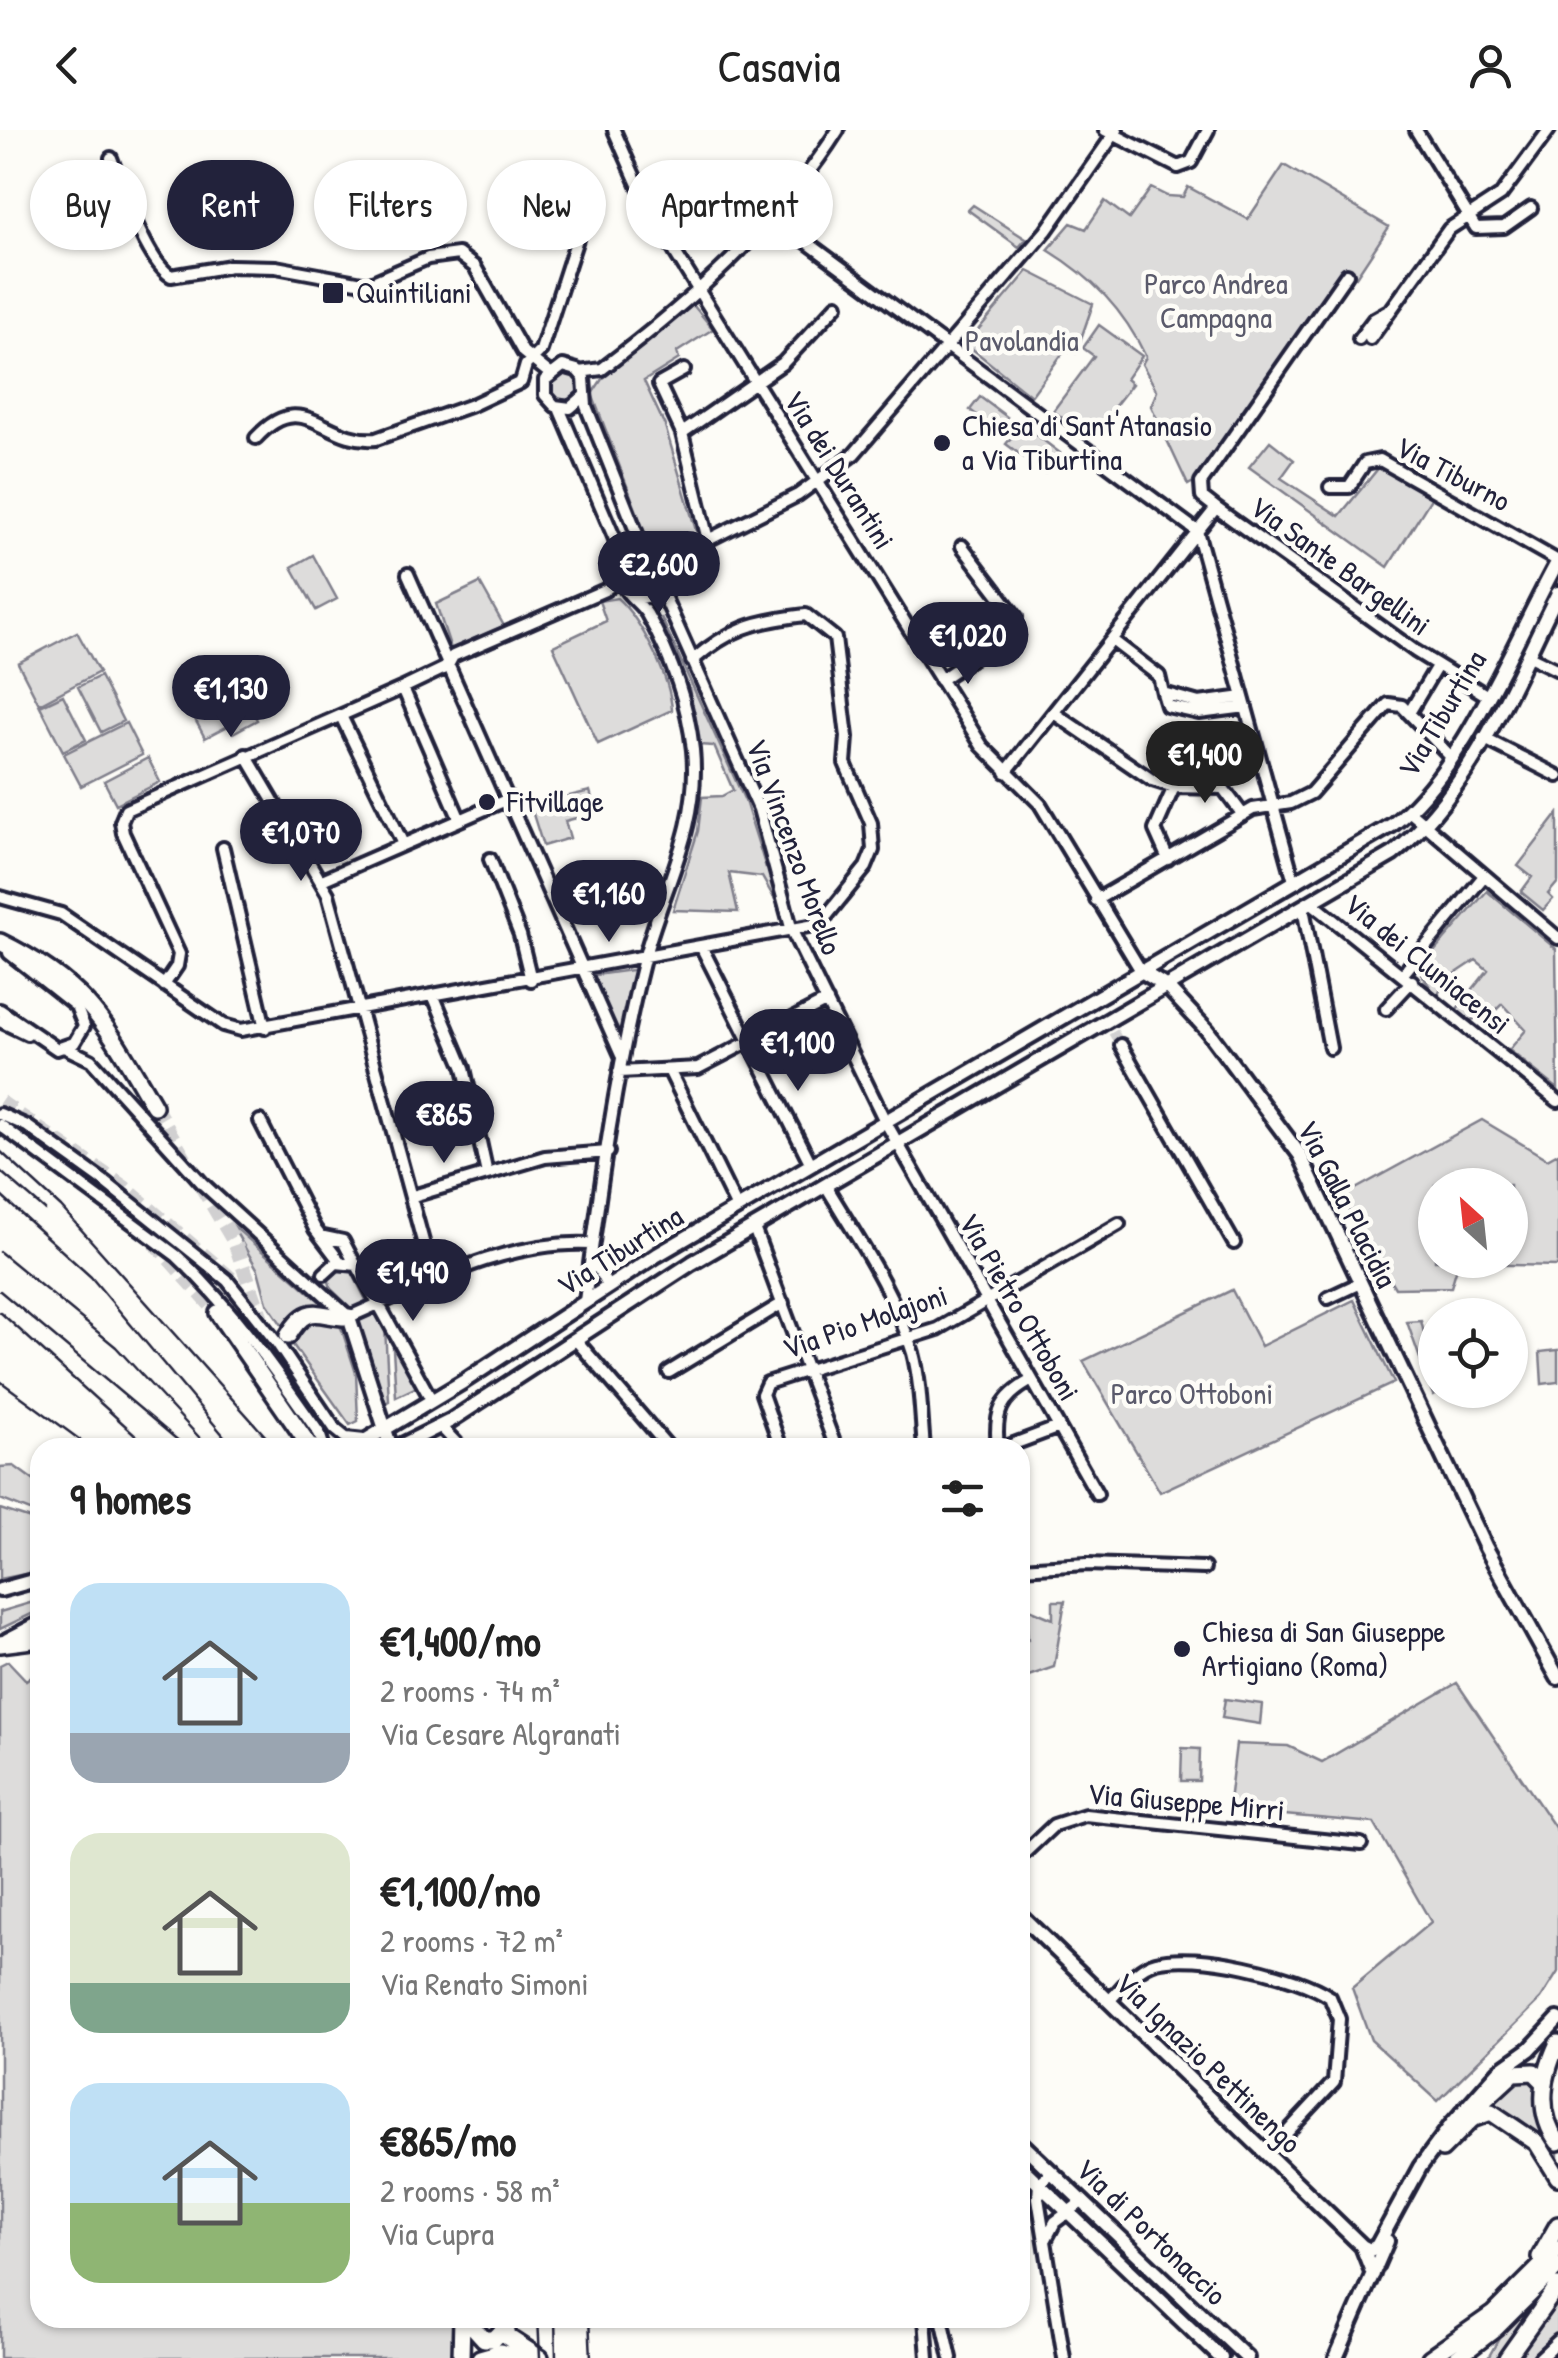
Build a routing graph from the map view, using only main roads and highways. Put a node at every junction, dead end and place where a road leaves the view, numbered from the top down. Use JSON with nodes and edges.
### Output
{"nodes":[{"id":1,"x":1558,"y":561,"type":"edge"},
{"id":2,"x":1553,"y":580,"type":"edge"},
{"id":3,"x":1558,"y":593,"type":"edge"},
{"id":4,"x":0,"y":944,"type":"edge"},
{"id":5,"x":1142,"y":971,"type":"junction"},
{"id":6,"x":1167,"y":986,"type":"junction"},
{"id":7,"x":154,"y":1106,"type":"tunnel mouth"},
{"id":8,"x":218,"y":1313,"type":"tunnel mouth"},
{"id":9,"x":349,"y":1316,"type":"joint"},
{"id":10,"x":283,"y":1340,"type":"road end"},
{"id":11,"x":384,"y":1428,"type":"junction"},
{"id":12,"x":312,"y":1438,"type":"edge"},
{"id":13,"x":367,"y":1438,"type":"edge"},
{"id":14,"x":389,"y":1438,"type":"edge"},
{"id":15,"x":415,"y":1438,"type":"edge"},
{"id":16,"x":30,"y":1582,"type":"edge"},
{"id":17,"x":0,"y":1590,"type":"edge"},
{"id":18,"x":30,"y":1628,"type":"edge"},
{"id":19,"x":30,"y":1640,"type":"edge"},
{"id":20,"x":0,"y":1644,"type":"edge"},
{"id":21,"x":1558,"y":1678,"type":"edge"},
{"id":22,"x":1030,"y":1925,"type":"edge"},
{"id":23,"x":1558,"y":2019,"type":"edge"},
{"id":24,"x":1558,"y":2043,"type":"edge"},
{"id":25,"x":1543,"y":2081,"type":"junction"},
{"id":26,"x":1558,"y":2142,"type":"edge"},
{"id":27,"x":1442,"y":2148,"type":"junction"},
{"id":28,"x":1030,"y":2151,"type":"edge"},
{"id":29,"x":1030,"y":2175,"type":"edge"},
{"id":30,"x":1558,"y":2177,"type":"edge"},
{"id":31,"x":1558,"y":2226,"type":"edge"},
{"id":32,"x":1362,"y":2246,"type":"junction"},
{"id":33,"x":1558,"y":2249,"type":"edge"},
{"id":34,"x":1558,"y":2266,"type":"edge"},
{"id":35,"x":1373,"y":2274,"type":"junction"},
{"id":36,"x":1558,"y":2286,"type":"edge"},
{"id":37,"x":1492,"y":2314,"type":"junction"},
{"id":38,"x":462,"y":2328,"type":"edge"},
{"id":39,"x":473,"y":2328,"type":"edge"},
{"id":40,"x":496,"y":2328,"type":"edge"},
{"id":41,"x":1217,"y":2357,"type":"edge"},
{"id":42,"x":460,"y":2358,"type":"edge"},
{"id":43,"x":480,"y":2358,"type":"edge"},
{"id":44,"x":521,"y":2358,"type":"edge"},
{"id":45,"x":540,"y":2358,"type":"edge"},
{"id":46,"x":1248,"y":2358,"type":"edge"},
{"id":47,"x":1336,"y":2358,"type":"edge"},
{"id":48,"x":1430,"y":2358,"type":"edge"},
{"id":49,"x":1457,"y":2358,"type":"edge"},
{"id":50,"x":1508,"y":2358,"type":"edge"}],
"edges":[{"from":1,"to":2,"type":"main road","name":"Via Tiburtina"},
{"from":2,"to":5,"type":"main road","name":"Via Tiburtina"},
{"from":3,"to":6,"type":"main road","name":"Via Tiburtina"},
{"from":4,"to":7,"type":"highway"},
{"from":5,"to":6,"type":"main road"},
{"from":5,"to":11,"type":"main road","name":"Via Tiburtina"},
{"from":6,"to":15,"type":"main road","name":"Via Tiburtina"},
{"from":6,"to":21,"type":"main road","name":"Via Galla Placidia"},
{"from":8,"to":12,"type":"highway"},
{"from":9,"to":10,"type":"highway"},
{"from":9,"to":11,"type":"main road"},
{"from":11,"to":13,"type":"main road","name":"Via Tiburtina"},
{"from":11,"to":14,"type":"main road","name":"Via Tiburtina"},
{"from":16,"to":17,"type":"main road"},
{"from":18,"to":20,"type":"main road"},
{"from":19,"to":20,"type":"highway"},
{"from":22,"to":32,"type":"main road","name":"Via Ignazio Pettinengo"},
{"from":23,"to":32,"type":"main road"},
{"from":24,"to":25,"type":"highway"},
{"from":25,"to":26,"type":"highway"},
{"from":25,"to":27,"type":"highway"},
{"from":27,"to":30,"type":"highway"},
{"from":27,"to":35,"type":"main road"},
{"from":28,"to":46,"type":"main road","name":"Via di Portonaccio"},
{"from":29,"to":41,"type":"main road","name":"Via di Portonaccio"},
{"from":31,"to":37,"type":"highway"},
{"from":32,"to":35,"type":"main road","name":"Via Ignazio Pettinengo"},
{"from":33,"to":37,"type":"highway"},
{"from":34,"to":49,"type":"highway"},
{"from":35,"to":47,"type":"main road"},
{"from":36,"to":50,"type":"highway"},
{"from":37,"to":48,"type":"highway"},
{"from":38,"to":42,"type":"highway"},
{"from":39,"to":40,"type":"highway"},
{"from":40,"to":43,"type":"highway"},
{"from":40,"to":44,"type":"highway"},
{"from":40,"to":45,"type":"highway"}]}
